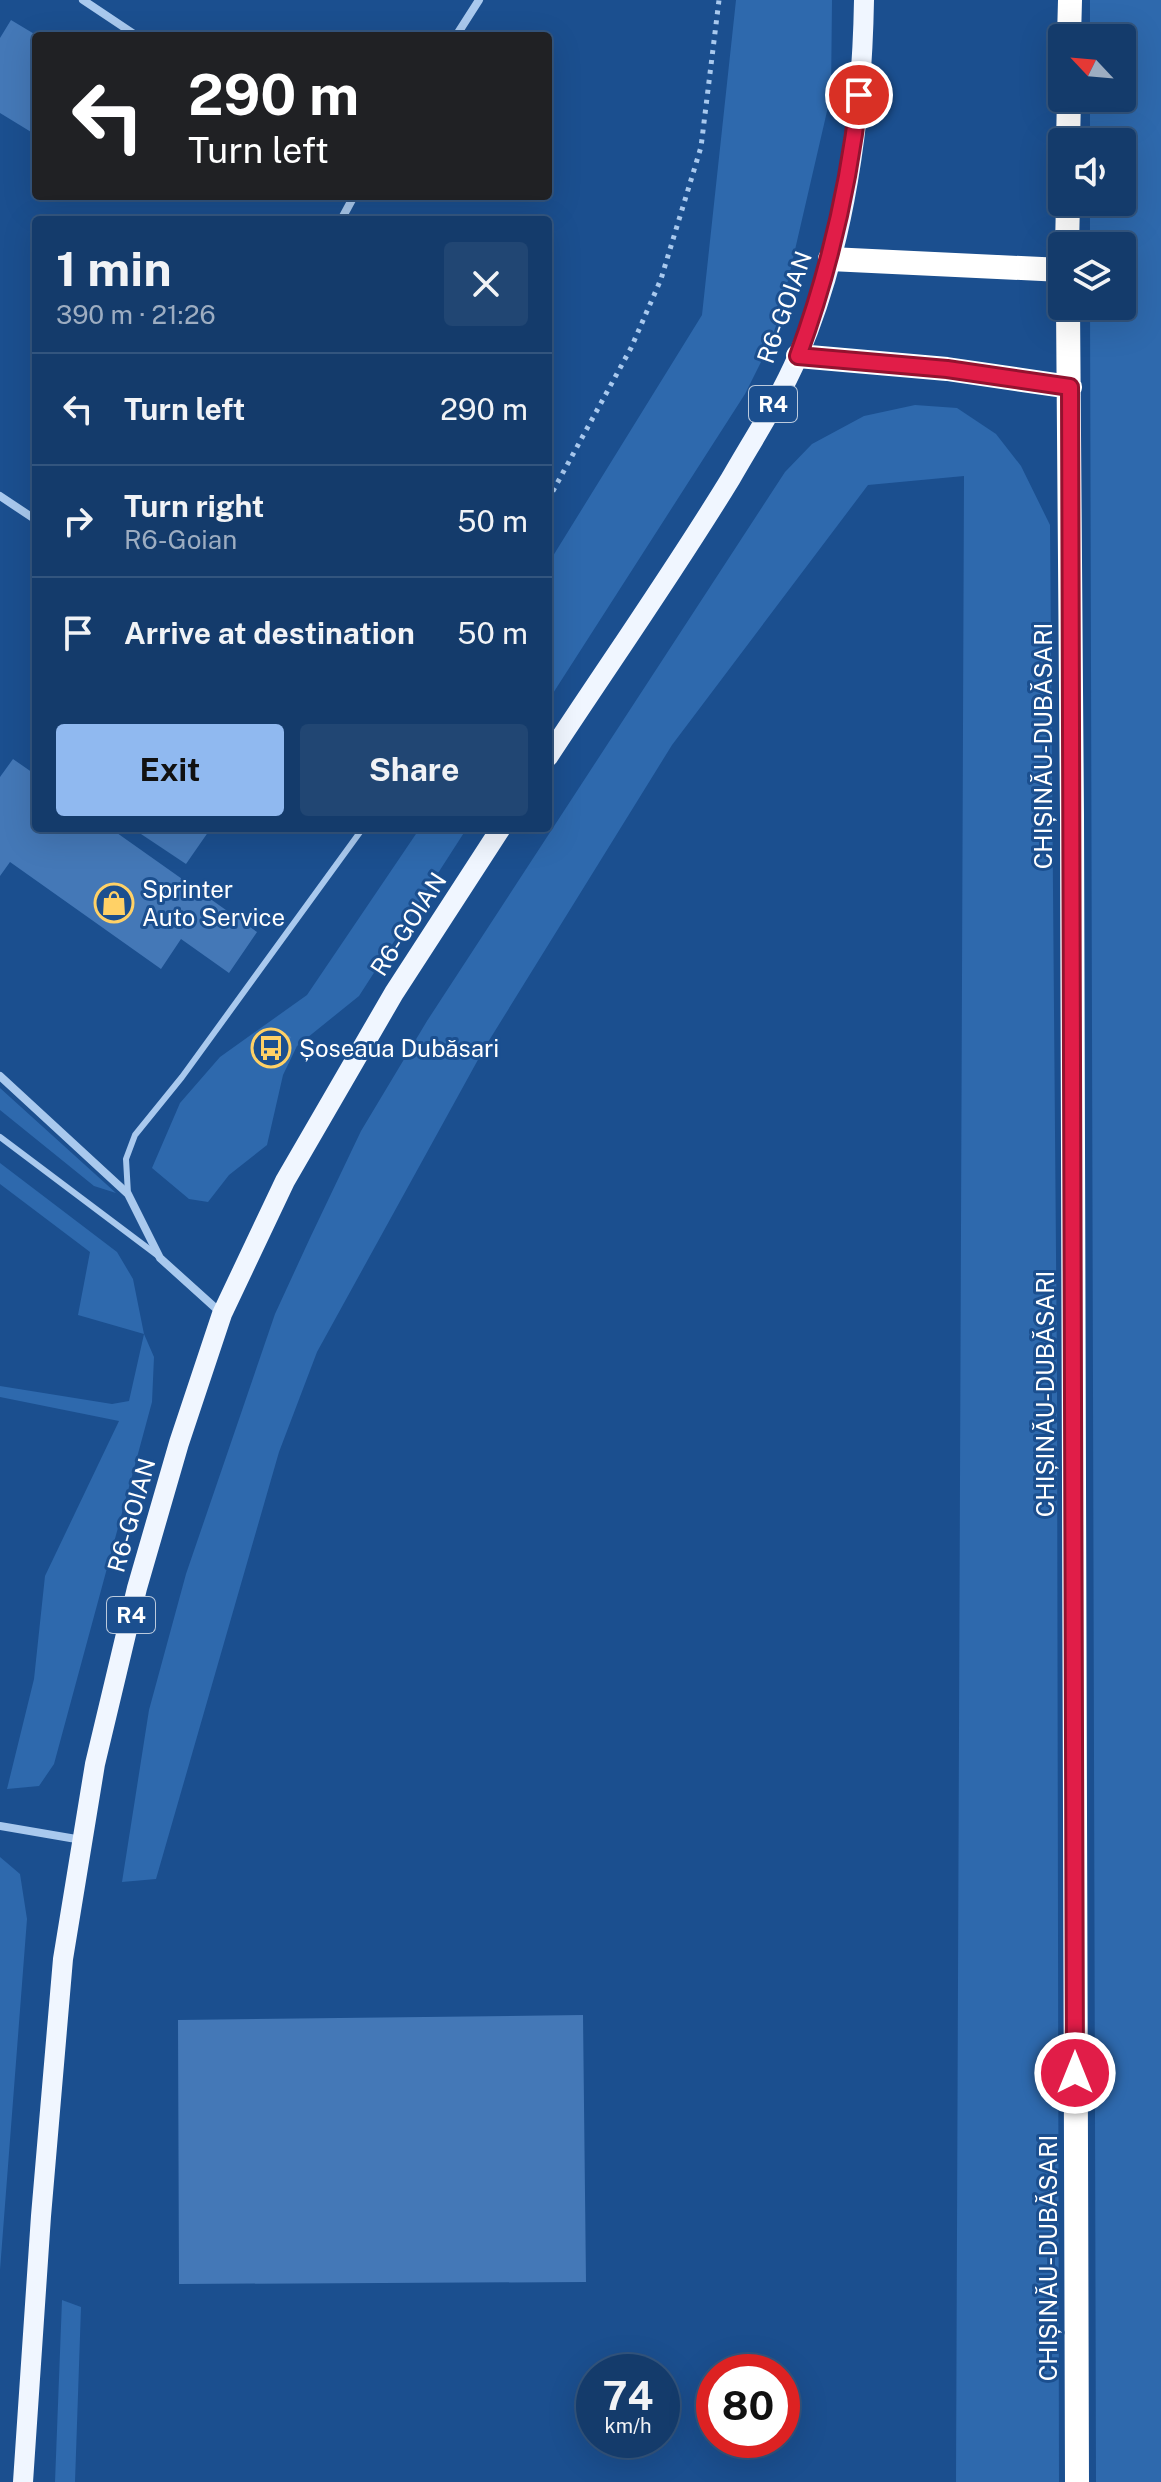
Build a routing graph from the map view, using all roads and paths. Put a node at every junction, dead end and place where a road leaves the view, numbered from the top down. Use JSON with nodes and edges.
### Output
{"nodes":[{"id":1,"x":83,"y":0,"type":"edge"},
{"id":2,"x":479,"y":0,"type":"edge"},
{"id":3,"x":719,"y":0,"type":"edge"},
{"id":4,"x":864,"y":0,"type":"edge"},
{"id":5,"x":1070,"y":0,"type":"edge"},
{"id":6,"x":1069,"y":24,"type":"edge"},
{"id":7,"x":131,"y":32,"type":"edge"},
{"id":8,"x":459,"y":32,"type":"edge"},
{"id":9,"x":830,"y":259,"type":"junction"},
{"id":10,"x":1048,"y":269,"type":"edge"},
{"id":11,"x":1068,"y":320,"type":"edge"},
{"id":12,"x":798,"y":356,"type":"junction"},
{"id":13,"x":1070,"y":387,"type":"junction"},
{"id":14,"x":552,"y":493,"type":"edge"},
{"id":15,"x":0,"y":496,"type":"edge"},
{"id":16,"x":32,"y":517,"type":"edge"},
{"id":17,"x":552,"y":751,"type":"edge"},
{"id":18,"x":360,"y":832,"type":"edge"},
{"id":19,"x":498,"y":832,"type":"edge"},
{"id":20,"x":0,"y":1076,"type":"edge"},
{"id":21,"x":0,"y":1137,"type":"edge"},
{"id":22,"x":128,"y":1194,"type":"junction"},
{"id":23,"x":160,"y":1258,"type":"junction"},
{"id":24,"x":222,"y":1314,"type":"junction"},
{"id":25,"x":0,"y":1826,"type":"edge"},
{"id":26,"x":82,"y":1840,"type":"junction"},
{"id":27,"x":23,"y":2482,"type":"edge"},
{"id":28,"x":1077,"y":2482,"type":"edge"}],
"edges":[{"from":1,"to":7,"type":"street"},
{"from":2,"to":8,"type":"street"},
{"from":3,"to":14,"type":"path"},
{"from":4,"to":9,"type":"main road","name":"R6-GOIAN","number":"R4"},
{"from":5,"to":6,"type":"highway"},
{"from":9,"to":10,"type":"highway"},
{"from":9,"to":12,"type":"main road","name":"R6-GOIAN","number":"R4"},
{"from":11,"to":13,"type":"highway","name":"CHIȘINĂU-DUBĂSARI"},
{"from":12,"to":13,"type":"highway"},
{"from":12,"to":17,"type":"main road","name":"R6-GOIAN","number":"R4"},
{"from":13,"to":28,"type":"highway","name":"CHIȘINĂU-DUBĂSARI"},
{"from":15,"to":16,"type":"street"},
{"from":18,"to":22,"type":"lane"},
{"from":19,"to":24,"type":"main road","name":"R6-GOIAN","number":"R4"},
{"from":20,"to":22,"type":"street"},
{"from":21,"to":23,"type":"lane"},
{"from":22,"to":23,"type":"street"},
{"from":23,"to":24,"type":"street"},
{"from":24,"to":26,"type":"main road","name":"R6-GOIAN","number":"R4"},
{"from":25,"to":26,"type":"street"},
{"from":26,"to":27,"type":"main road","name":"R6-GOIAN","number":"R4"}]}
